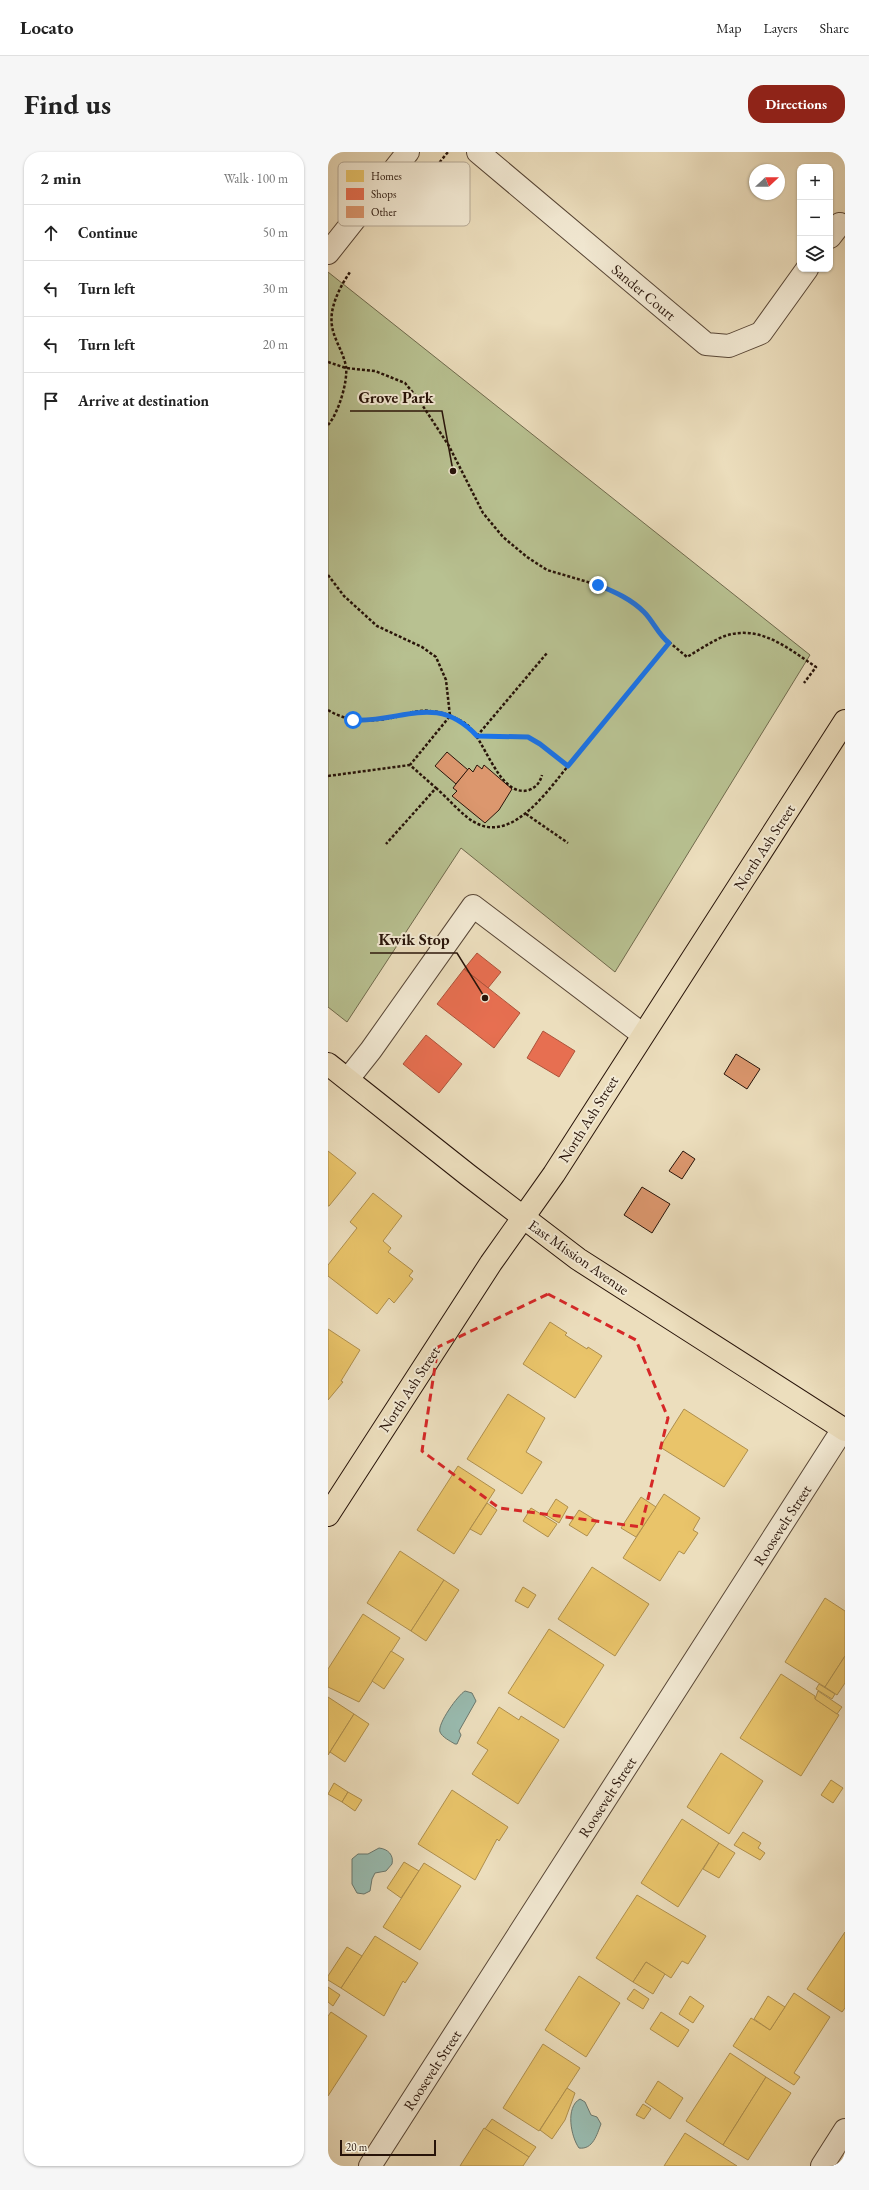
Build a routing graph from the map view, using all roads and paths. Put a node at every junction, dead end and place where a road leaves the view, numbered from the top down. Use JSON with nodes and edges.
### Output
{"nodes":[{"id":1,"x":408,"y":152,"type":"edge"},
{"id":2,"x":448,"y":152,"type":"edge"},
{"id":3,"x":478,"y":152,"type":"edge"},
{"id":4,"x":400,"y":162,"type":"edge"},
{"id":5,"x":440,"y":162,"type":"edge"},
{"id":6,"x":349,"y":226,"type":"edge"},
{"id":7,"x":328,"y":253,"type":"edge"},
{"id":8,"x":353,"y":269,"type":"dead end"},
{"id":9,"x":805,"y":272,"type":"edge"},
{"id":10,"x":328,"y":362,"type":"edge"},
{"id":11,"x":346,"y":368,"type":"junction"},
{"id":12,"x":328,"y":425,"type":"edge"},
{"id":13,"x":328,"y":575,"type":"edge"},
{"id":14,"x":669,"y":643,"type":"junction"},
{"id":15,"x":546,"y":653,"type":"dead end"},
{"id":16,"x":804,"y":683,"type":"dead end"},
{"id":17,"x":328,"y":710,"type":"edge"},
{"id":18,"x":450,"y":716,"type":"junction"},
{"id":19,"x":845,"y":721,"type":"edge"},
{"id":20,"x":477,"y":736,"type":"junction"},
{"id":21,"x":410,"y":765,"type":"junction"},
{"id":22,"x":568,"y":766,"type":"junction"},
{"id":23,"x":542,"y":775,"type":"dead end"},
{"id":24,"x":328,"y":776,"type":"edge"},
{"id":25,"x":436,"y":788,"type":"junction"},
{"id":26,"x":526,"y":814,"type":"junction"},
{"id":27,"x":568,"y":842,"type":"dead end"},
{"id":28,"x":386,"y":844,"type":"dead end"},
{"id":29,"x":642,"y":1034,"type":"junction"},
{"id":30,"x":328,"y":1064,"type":"edge"},
{"id":31,"x":348,"y":1079,"type":"junction"},
{"id":32,"x":523,"y":1218,"type":"junction"},
{"id":33,"x":844,"y":1429,"type":"edge"},
{"id":34,"x":328,"y":1515,"type":"edge"},
{"id":35,"x":845,"y":2130,"type":"edge"},
{"id":36,"x":370,"y":2166,"type":"edge"},
{"id":37,"x":822,"y":2166,"type":"edge"}],
"edges":[{"from":1,"to":4,"type":"street"},
{"from":2,"to":5,"type":"path"},
{"from":3,"to":9,"type":"street","name":"Sander Court"},
{"from":6,"to":7,"type":"street"},
{"from":8,"to":11,"type":"path"},
{"from":10,"to":11,"type":"path"},
{"from":11,"to":12,"type":"path"},
{"from":11,"to":14,"type":"path"},
{"from":13,"to":18,"type":"path"},
{"from":14,"to":16,"type":"path"},
{"from":14,"to":22,"type":"path"},
{"from":15,"to":20,"type":"path"},
{"from":17,"to":18,"type":"path"},
{"from":18,"to":20,"type":"path"},
{"from":18,"to":21,"type":"path"},
{"from":19,"to":29,"type":"main road","name":"North Ash Street"},
{"from":20,"to":22,"type":"path"},
{"from":20,"to":23,"type":"path"},
{"from":21,"to":24,"type":"path"},
{"from":21,"to":25,"type":"path"},
{"from":22,"to":26,"type":"path"},
{"from":25,"to":26,"type":"path"},
{"from":25,"to":28,"type":"path"},
{"from":26,"to":27,"type":"path"},
{"from":29,"to":31,"type":"street"},
{"from":29,"to":32,"type":"main road","name":"North Ash Street"},
{"from":30,"to":31,"type":"main road","name":"East Mission Avenue"},
{"from":31,"to":32,"type":"main road","name":"East Mission Avenue"},
{"from":32,"to":33,"type":"main road","name":"East Mission Avenue"},
{"from":32,"to":34,"type":"main road","name":"North Ash Street"},
{"from":33,"to":36,"type":"street","name":"Roosevelt Street"},
{"from":35,"to":37,"type":"street"}]}
